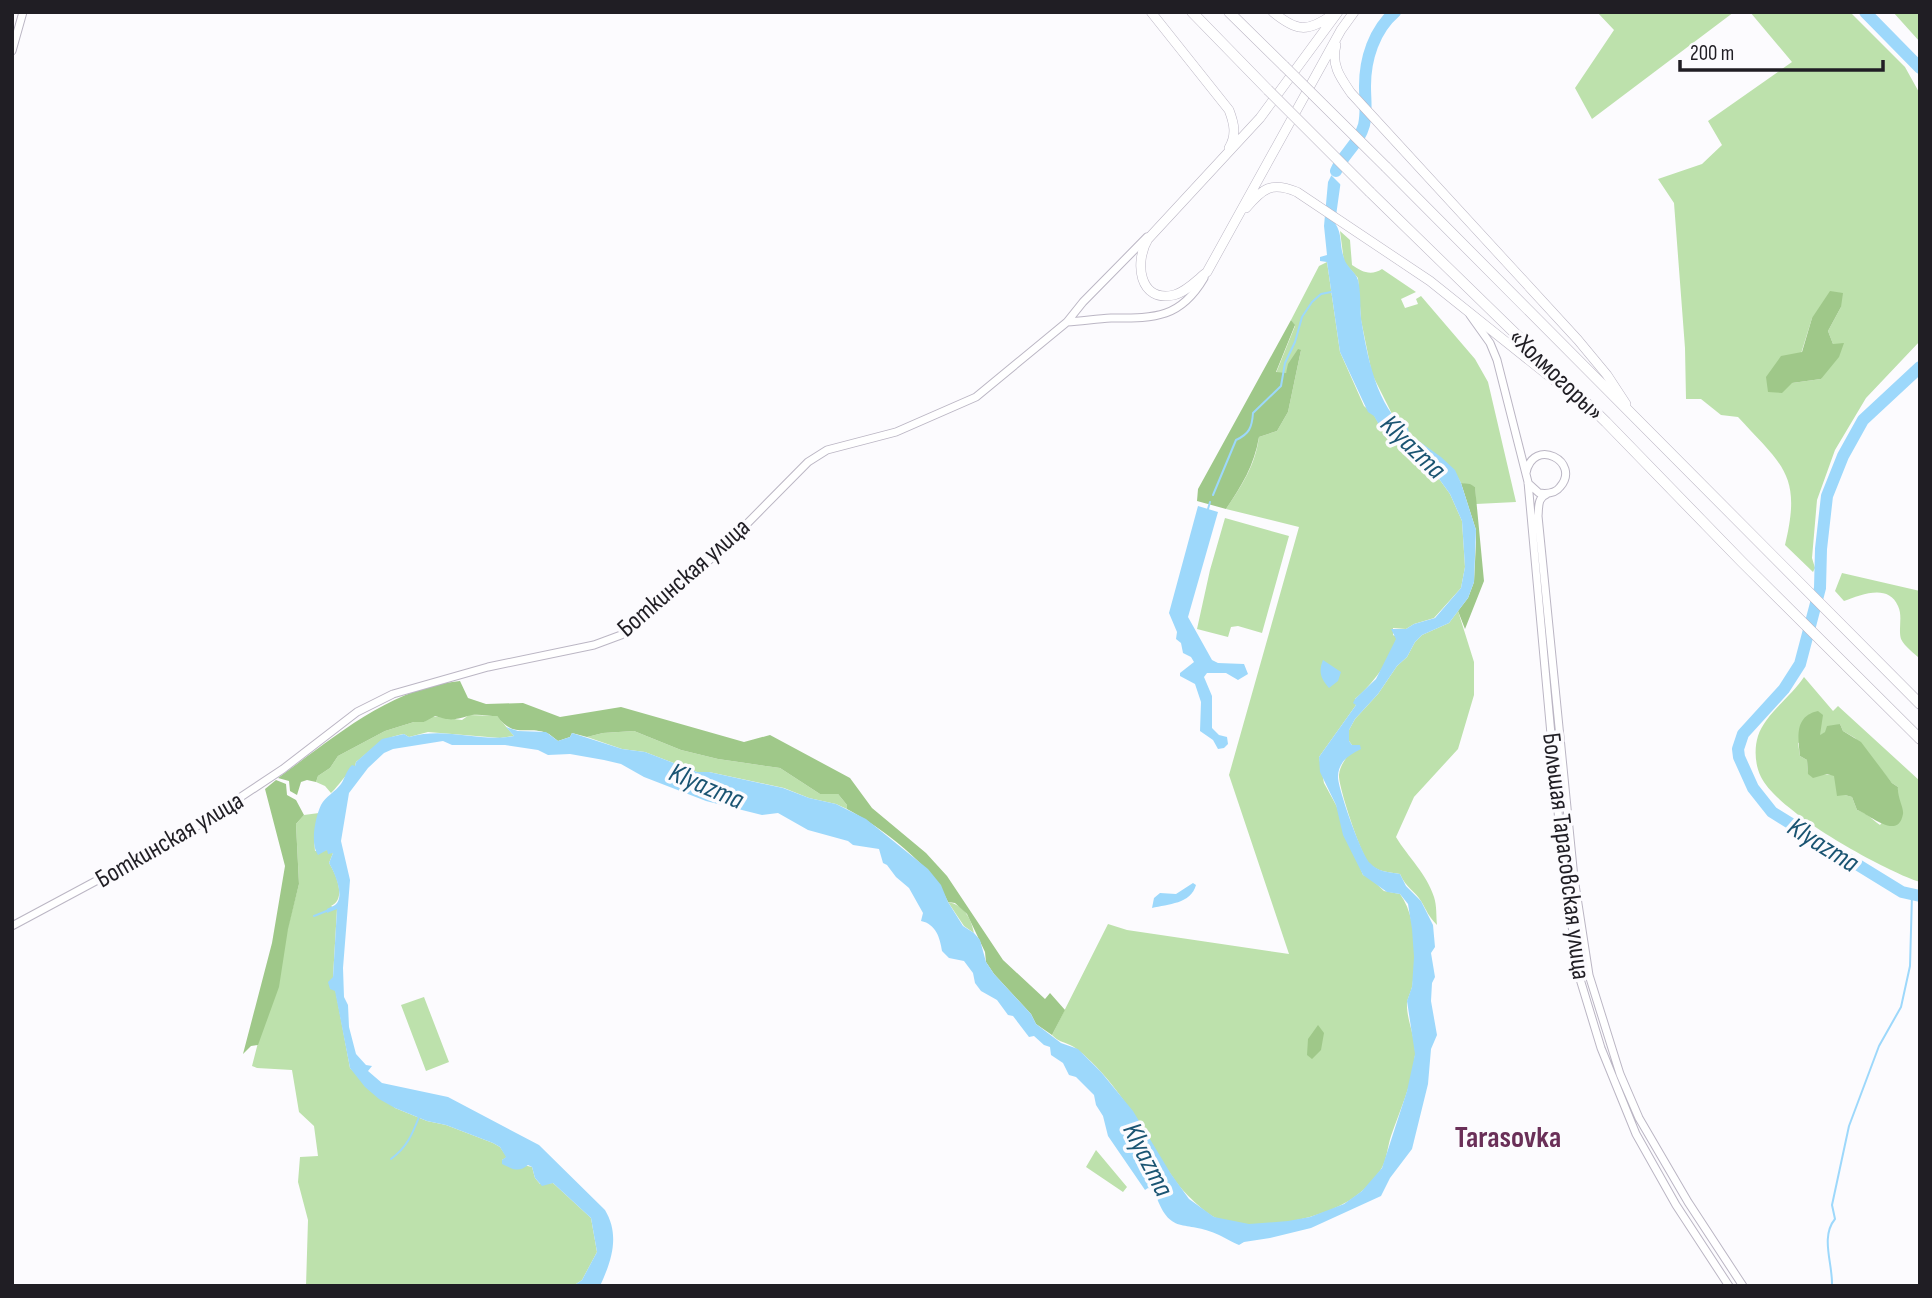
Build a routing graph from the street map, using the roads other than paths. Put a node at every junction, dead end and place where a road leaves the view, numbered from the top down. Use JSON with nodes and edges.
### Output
{"nodes":[{"id":1,"x":23,"y":12,"type":"edge"},
{"id":2,"x":1151,"y":12,"type":"edge"},
{"id":3,"x":1192,"y":12,"type":"edge"},
{"id":4,"x":1229,"y":12,"type":"edge"},
{"id":5,"x":1273,"y":12,"type":"edge"},
{"id":6,"x":1337,"y":12,"type":"edge"},
{"id":7,"x":1354,"y":12,"type":"edge"},
{"id":8,"x":1341,"y":30,"type":"junction"},
{"id":9,"x":12,"y":51,"type":"edge"},
{"id":10,"x":1220,"y":161,"type":"junction"},
{"id":11,"x":1231,"y":226,"type":"junction"},
{"id":12,"x":1157,"y":227,"type":"junction"},
{"id":13,"x":1207,"y":272,"type":"junction"},
{"id":14,"x":1467,"y":312,"type":"junction"},
{"id":15,"x":1067,"y":322,"type":"junction"},
{"id":16,"x":1634,"y":418,"type":"junction"},
{"id":17,"x":1606,"y":422,"type":"junction"},
{"id":18,"x":1527,"y":479,"type":"junction"},
{"id":19,"x":1547,"y":494,"type":"junction"},
{"id":20,"x":1920,"y":704,"type":"edge"},
{"id":21,"x":1920,"y":739,"type":"edge"},
{"id":22,"x":12,"y":926,"type":"edge"},
{"id":23,"x":1729,"y":1286,"type":"edge"},
{"id":24,"x":1743,"y":1286,"type":"edge"}],
"edges":[{"from":1,"to":9,"type":"street"},
{"from":2,"to":10,"type":"main road"},
{"from":3,"to":17,"type":"highway","name":"«Холмогоры»","bridge":true},
{"from":4,"to":16,"type":"highway","name":"«Холмогоры»","bridge":true},
{"from":5,"to":6,"type":"main road"},
{"from":6,"to":10,"type":"main road"},
{"from":7,"to":8,"type":"main road"},
{"from":8,"to":11,"type":"main road"},
{"from":8,"to":16,"type":"main road"},
{"from":10,"to":12,"type":"main road"},
{"from":11,"to":13,"type":"main road"},
{"from":11,"to":14,"type":"main road"},
{"from":12,"to":13,"type":"main road"},
{"from":12,"to":15,"type":"street","name":"Боткинская улица"},
{"from":13,"to":15,"type":"street"},
{"from":14,"to":17,"type":"main road"},
{"from":14,"to":18,"type":"street","name":"Большая Тарасовская улица"},
{"from":15,"to":22,"type":"street","name":"Боткинская улица"},
{"from":16,"to":20,"type":"highway","name":"«Холмогоры»"},
{"from":17,"to":21,"type":"highway","name":"«Холмогоры»"},
{"from":18,"to":19,"type":"street"},
{"from":18,"to":19,"type":"street"},
{"from":18,"to":23,"type":"street","name":"Большая Тарасовская улица"},
{"from":19,"to":24,"type":"street","name":"Большая Тарасовская улица"}]}
